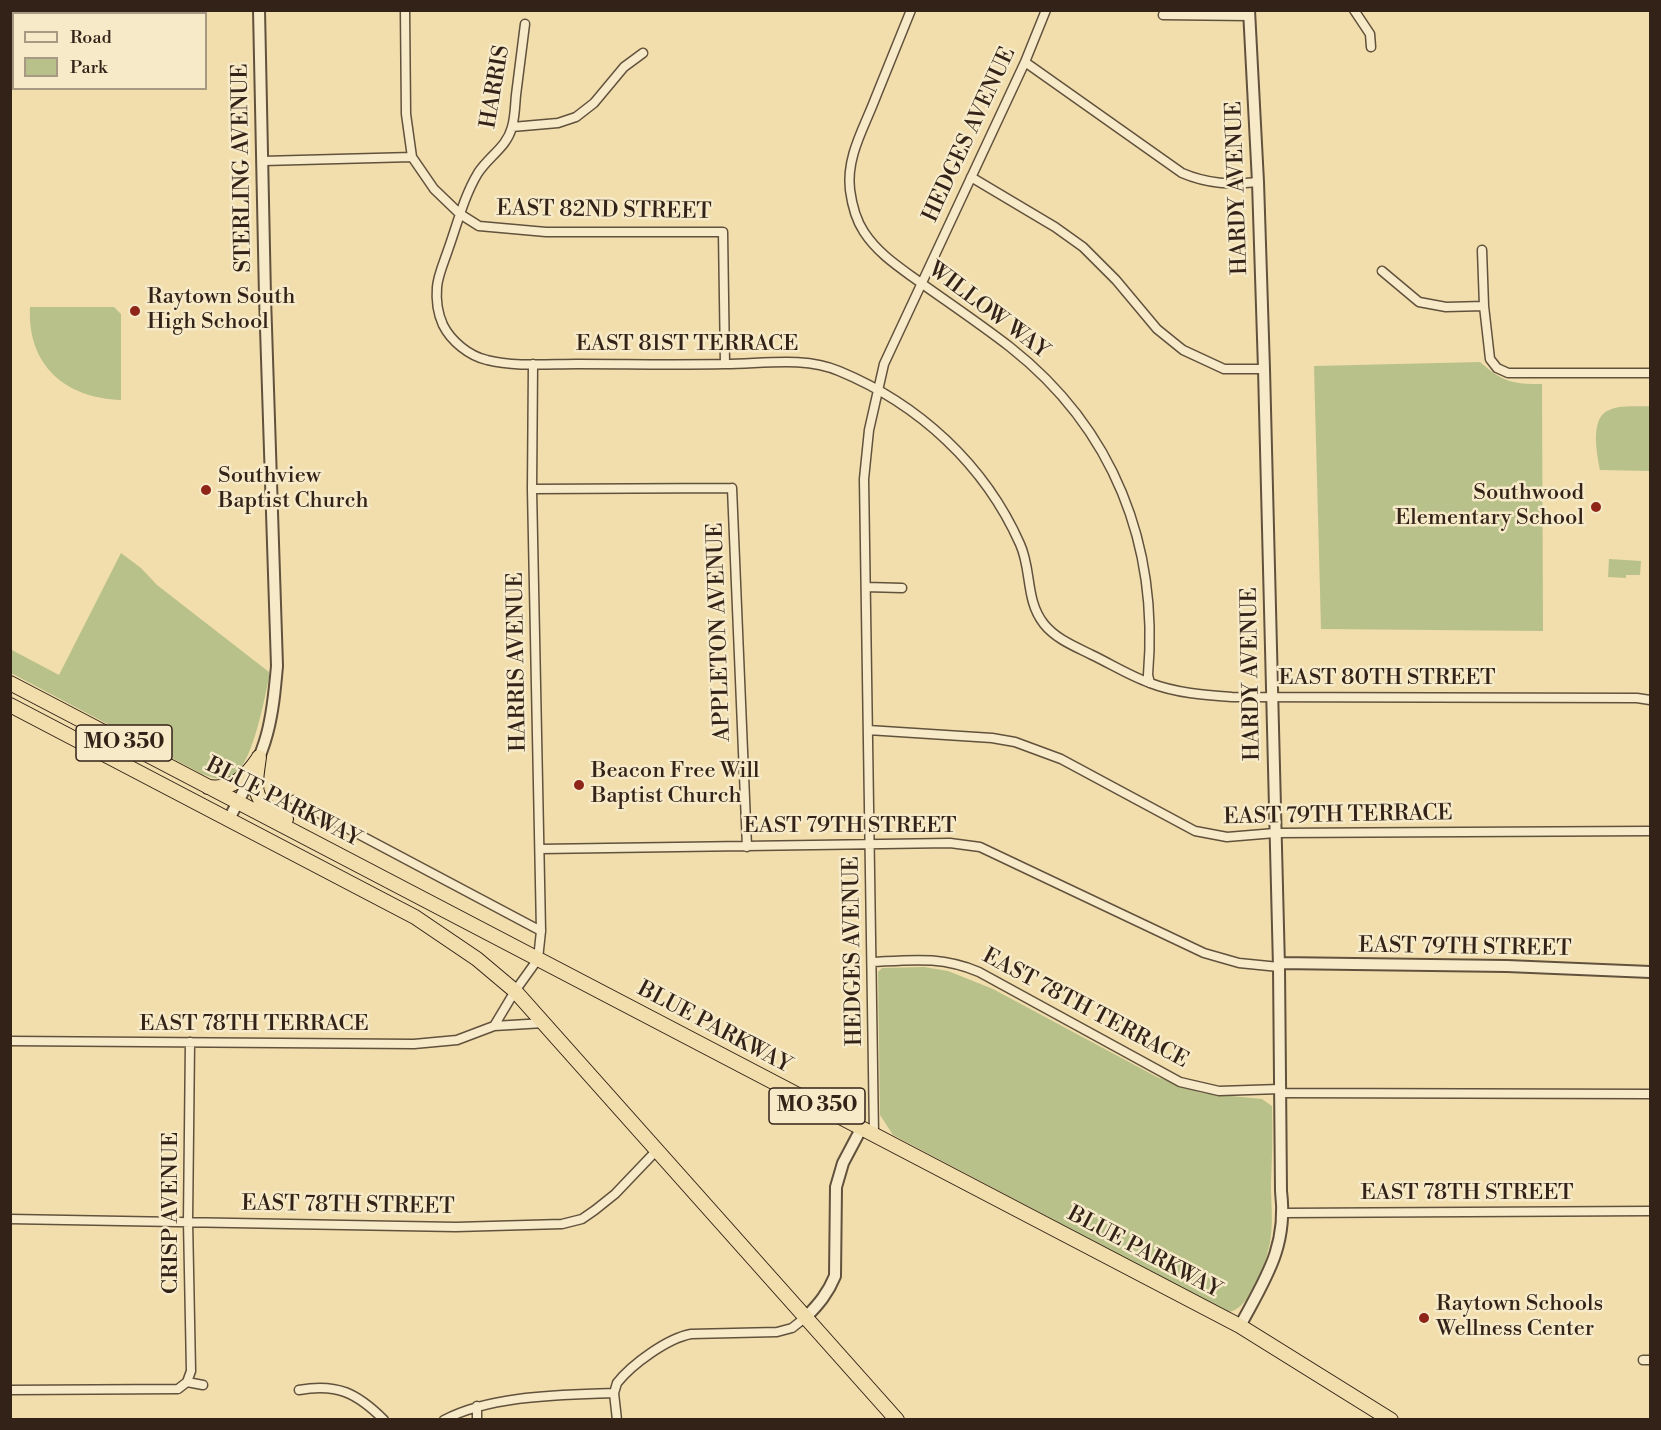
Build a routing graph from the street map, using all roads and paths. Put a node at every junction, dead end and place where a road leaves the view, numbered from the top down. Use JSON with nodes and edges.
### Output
{"nodes":[{"id":1,"x":259,"y":10,"type":"edge"},
{"id":2,"x":405,"y":10,"type":"edge"},
{"id":3,"x":911,"y":10,"type":"edge"},
{"id":4,"x":1046,"y":10,"type":"edge"},
{"id":5,"x":1354,"y":10,"type":"edge"},
{"id":6,"x":1249,"y":13,"type":"edge"},
{"id":7,"x":1163,"y":15,"type":"dead end"},
{"id":8,"x":525,"y":24,"type":"dead end"},
{"id":9,"x":1371,"y":47,"type":"dead end"},
{"id":10,"x":643,"y":53,"type":"dead end"},
{"id":11,"x":1024,"y":62,"type":"junction"},
{"id":12,"x":512,"y":127,"type":"junction"},
{"id":13,"x":412,"y":157,"type":"junction"},
{"id":14,"x":263,"y":160,"type":"junction"},
{"id":15,"x":971,"y":177,"type":"junction"},
{"id":16,"x":1258,"y":182,"type":"junction"},
{"id":17,"x":460,"y":214,"type":"junction"},
{"id":18,"x":1482,"y":250,"type":"dead end"},
{"id":19,"x":1382,"y":271,"type":"dead end"},
{"id":20,"x":922,"y":283,"type":"junction"},
{"id":21,"x":1484,"y":306,"type":"junction"},
{"id":22,"x":492,"y":361,"type":"joint"},
{"id":23,"x":533,"y":364,"type":"junction"},
{"id":24,"x":725,"y":364,"type":"junction"},
{"id":25,"x":1264,"y":369,"type":"junction"},
{"id":26,"x":1650,"y":373,"type":"edge"},
{"id":27,"x":878,"y":388,"type":"junction"},
{"id":28,"x":532,"y":489,"type":"junction"},
{"id":29,"x":866,"y":587,"type":"junction"},
{"id":30,"x":902,"y":588,"type":"dead end"},
{"id":31,"x":10,"y":683,"type":"edge"},
{"id":32,"x":1150,"y":683,"type":"junction"},
{"id":33,"x":1272,"y":697,"type":"junction"},
{"id":34,"x":1650,"y":700,"type":"edge"},
{"id":35,"x":10,"y":705,"type":"edge"},
{"id":36,"x":868,"y":730,"type":"junction"},
{"id":37,"x":259,"y":757,"type":"junction"},
{"id":38,"x":205,"y":786,"type":"junction"},
{"id":39,"x":294,"y":800,"type":"dead end"},
{"id":40,"x":237,"y":803,"type":"junction"},
{"id":41,"x":229,"y":819,"type":"junction"},
{"id":42,"x":1650,"y":831,"type":"edge"},
{"id":43,"x":1275,"y":833,"type":"junction"},
{"id":44,"x":870,"y":845,"type":"junction"},
{"id":45,"x":323,"y":847,"type":"junction"},
{"id":46,"x":747,"y":847,"type":"junction"},
{"id":47,"x":540,"y":849,"type":"junction"},
{"id":48,"x":542,"y":931,"type":"junction"},
{"id":49,"x":538,"y":959,"type":"junction"},
{"id":50,"x":872,"y":962,"type":"junction"},
{"id":51,"x":1279,"y":965,"type":"junction"},
{"id":52,"x":1650,"y":972,"type":"edge"},
{"id":53,"x":515,"y":991,"type":"junction"},
{"id":54,"x":544,"y":1023,"type":"junction"},
{"id":55,"x":494,"y":1026,"type":"junction"},
{"id":56,"x":10,"y":1041,"type":"edge"},
{"id":57,"x":190,"y":1042,"type":"junction"},
{"id":58,"x":1280,"y":1091,"type":"junction"},
{"id":59,"x":1650,"y":1094,"type":"edge"},
{"id":60,"x":867,"y":1132,"type":"junction"},
{"id":61,"x":657,"y":1150,"type":"junction"},
{"id":62,"x":1650,"y":1211,"type":"edge"},
{"id":63,"x":1284,"y":1213,"type":"junction"},
{"id":64,"x":10,"y":1219,"type":"edge"},
{"id":65,"x":188,"y":1221,"type":"junction"},
{"id":66,"x":806,"y":1317,"type":"junction"},
{"id":67,"x":1240,"y":1326,"type":"junction"},
{"id":68,"x":187,"y":1382,"type":"junction"},
{"id":69,"x":203,"y":1385,"type":"dead end"},
{"id":70,"x":10,"y":1390,"type":"edge"},
{"id":71,"x":299,"y":1390,"type":"dead end"},
{"id":72,"x":614,"y":1393,"type":"junction"},
{"id":73,"x":477,"y":1406,"type":"junction"},
{"id":74,"x":384,"y":1419,"type":"edge"},
{"id":75,"x":444,"y":1419,"type":"edge"},
{"id":76,"x":477,"y":1419,"type":"edge"},
{"id":77,"x":617,"y":1419,"type":"edge"},
{"id":78,"x":897,"y":1419,"type":"edge"},
{"id":79,"x":1391,"y":1419,"type":"edge"}],
"edges":[{"from":1,"to":14,"type":"street","name":"STERLING AVENUE"},
{"from":2,"to":13,"type":"street"},
{"from":3,"to":20,"type":"street","name":"WILLOW WAY"},
{"from":4,"to":11,"type":"street","name":"HEDGES AVENUE"},
{"from":5,"to":9,"type":"street"},
{"from":6,"to":7,"type":"street"},
{"from":6,"to":16,"type":"street","name":"HARDY AVENUE"},
{"from":8,"to":12,"type":"street","name":"HARRIS"},
{"from":10,"to":12,"type":"street"},
{"from":11,"to":15,"type":"street","name":"HEDGES AVENUE"},
{"from":11,"to":16,"type":"street"},
{"from":12,"to":17,"type":"street","name":"HARRIS"},
{"from":13,"to":14,"type":"street"},
{"from":13,"to":17,"type":"street","name":"EAST 82ND STREET"},
{"from":14,"to":37,"type":"street","name":"STERLING AVENUE"},
{"from":15,"to":20,"type":"street","name":"HEDGES AVENUE"},
{"from":15,"to":25,"type":"street"},
{"from":16,"to":25,"type":"street","name":"HARDY AVENUE"},
{"from":17,"to":22,"type":"street","name":"HARRIS"},
{"from":17,"to":24,"type":"street","name":"EAST 82ND STREET"},
{"from":18,"to":21,"type":"street"},
{"from":19,"to":21,"type":"street"},
{"from":20,"to":27,"type":"street","name":"HEDGES AVENUE"},
{"from":20,"to":32,"type":"street","name":"WILLOW WAY"},
{"from":21,"to":26,"type":"street"},
{"from":22,"to":23,"type":"street","name":"EAST 81ST TERRACE"},
{"from":23,"to":24,"type":"street","name":"EAST 81ST TERRACE"},
{"from":23,"to":28,"type":"street","name":"HARRIS AVENUE"},
{"from":24,"to":27,"type":"street","name":"EAST 81ST TERRACE"},
{"from":25,"to":33,"type":"street","name":"HARDY AVENUE"},
{"from":27,"to":29,"type":"street","name":"HEDGES AVENUE"},
{"from":27,"to":32,"type":"street","name":"EAST 80TH STREET"},
{"from":28,"to":46,"type":"street","name":"APPLETON AVENUE"},
{"from":28,"to":47,"type":"street","name":"HARRIS AVENUE"},
{"from":29,"to":30,"type":"street"},
{"from":29,"to":36,"type":"street","name":"HEDGES AVENUE"},
{"from":31,"to":38,"type":"highway","name":"BLUE PARKWAY","number":"MO 350"},
{"from":32,"to":33,"type":"street","name":"EAST 80TH STREET"},
{"from":33,"to":34,"type":"street","name":"EAST 80TH STREET"},
{"from":33,"to":43,"type":"street","name":"HARDY AVENUE"},
{"from":35,"to":41,"type":"highway","name":"BLUE PARKWAY","number":"MO 350"},
{"from":36,"to":43,"type":"street","name":"EAST 79TH TERRACE"},
{"from":36,"to":44,"type":"street","name":"HEDGES AVENUE"},
{"from":37,"to":38,"type":"highway"},
{"from":37,"to":40,"type":"street","name":"STERLING AVENUE"},
{"from":37,"to":45,"type":"highway"},
{"from":38,"to":40,"type":"highway","name":"BLUE PARKWAY","number":"MO 350"},
{"from":39,"to":48,"type":"street"},
{"from":40,"to":41,"type":"street","name":"STERLING AVENUE"},
{"from":40,"to":45,"type":"highway","name":"BLUE PARKWAY","number":"MO 350"},
{"from":41,"to":53,"type":"highway","name":"BLUE PARKWAY","number":"MO 350"},
{"from":42,"to":43,"type":"street","name":"EAST 79TH TERRACE"},
{"from":43,"to":51,"type":"street","name":"HARDY AVENUE"},
{"from":44,"to":46,"type":"street","name":"EAST 79TH STREET"},
{"from":44,"to":50,"type":"street","name":"HEDGES AVENUE"},
{"from":44,"to":51,"type":"street","name":"EAST 79TH STREET"},
{"from":45,"to":49,"type":"highway","name":"BLUE PARKWAY","number":"MO 350"},
{"from":46,"to":47,"type":"street","name":"EAST 79TH STREET"},
{"from":47,"to":48,"type":"street","name":"HARRIS AVENUE"},
{"from":48,"to":49,"type":"street","name":"HARRIS AVENUE"},
{"from":49,"to":53,"type":"street"},
{"from":49,"to":60,"type":"highway","name":"BLUE PARKWAY","number":"MO 350"},
{"from":50,"to":58,"type":"street","name":"EAST 78TH TERRACE"},
{"from":50,"to":60,"type":"street","name":"HEDGES AVENUE"},
{"from":51,"to":52,"type":"street","name":"EAST 79TH STREET"},
{"from":51,"to":58,"type":"street","name":"HARDY AVENUE"},
{"from":53,"to":54,"type":"highway","name":"BLUE PARKWAY","number":"MO 350"},
{"from":53,"to":55,"type":"street"},
{"from":54,"to":55,"type":"street","name":"EAST 78TH TERRACE"},
{"from":54,"to":61,"type":"highway","name":"BLUE PARKWAY","number":"MO 350"},
{"from":55,"to":57,"type":"street","name":"EAST 78TH TERRACE"},
{"from":56,"to":57,"type":"street","name":"EAST 78TH TERRACE"},
{"from":57,"to":65,"type":"street","name":"CRISP AVENUE"},
{"from":58,"to":59,"type":"street","name":"EAST 78TH TERRACE"},
{"from":58,"to":63,"type":"street","name":"HARDY AVENUE"},
{"from":60,"to":66,"type":"street"},
{"from":60,"to":67,"type":"highway","name":"BLUE PARKWAY","number":"MO 350"},
{"from":61,"to":65,"type":"street","name":"EAST 78TH STREET"},
{"from":61,"to":66,"type":"highway","name":"BLUE PARKWAY","number":"MO 350"},
{"from":62,"to":63,"type":"street","name":"EAST 78TH STREET"},
{"from":63,"to":67,"type":"street","name":"HARDY AVENUE"},
{"from":64,"to":65,"type":"street","name":"EAST 78TH STREET"},
{"from":65,"to":68,"type":"street","name":"CRISP AVENUE"},
{"from":66,"to":72,"type":"street"},
{"from":66,"to":78,"type":"highway","name":"BLUE PARKWAY","number":"MO 350"},
{"from":67,"to":79,"type":"highway","name":"BLUE PARKWAY","number":"MO 350"},
{"from":68,"to":69,"type":"street"},
{"from":68,"to":70,"type":"street"},
{"from":71,"to":74,"type":"street"},
{"from":72,"to":73,"type":"street"},
{"from":72,"to":77,"type":"street"},
{"from":73,"to":75,"type":"street"},
{"from":73,"to":76,"type":"street"}]}
